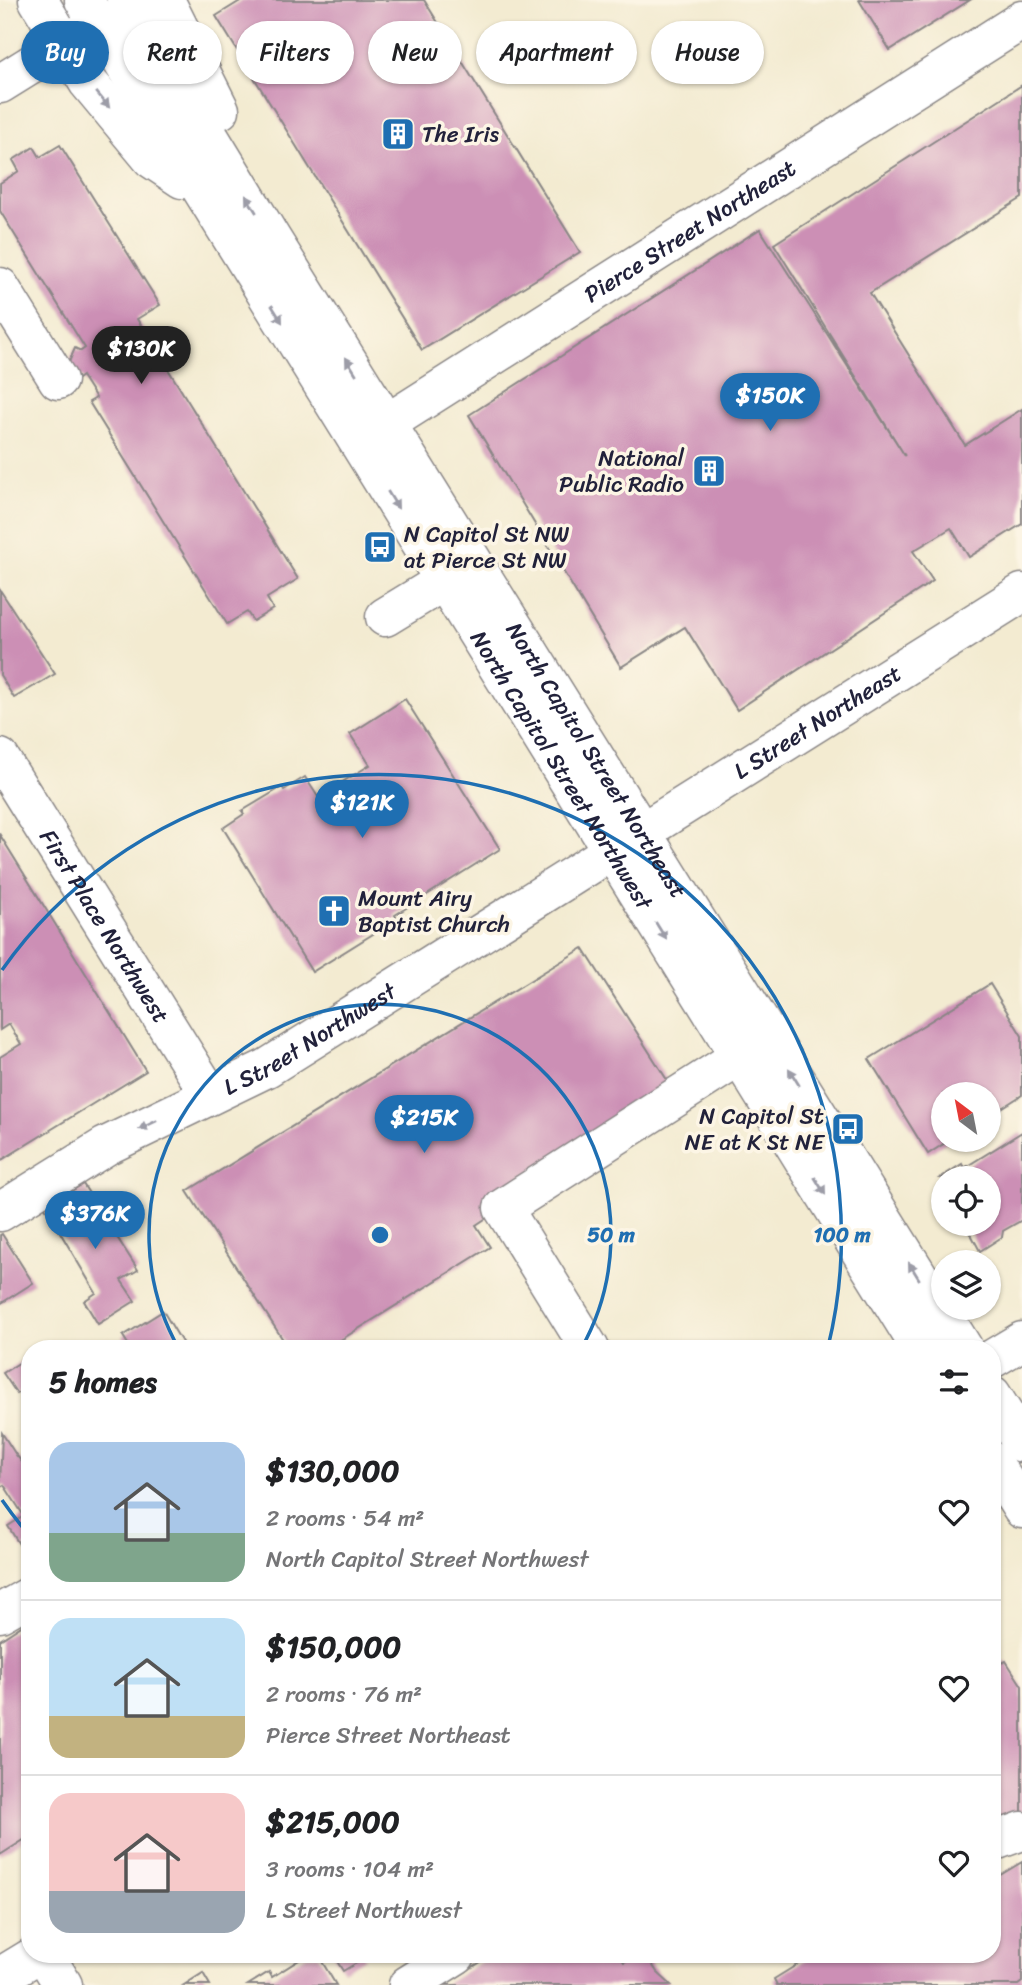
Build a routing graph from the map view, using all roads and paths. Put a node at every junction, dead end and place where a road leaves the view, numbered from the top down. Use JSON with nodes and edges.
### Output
{"nodes":[{"id":1,"x":38,"y":0,"type":"edge"},
{"id":2,"x":123,"y":4,"type":"edge"},
{"id":3,"x":1022,"y":20,"type":"edge"},
{"id":4,"x":51,"y":21,"type":"edge"},
{"id":5,"x":98,"y":21,"type":"edge"},
{"id":6,"x":21,"y":71,"type":"edge"},
{"id":7,"x":0,"y":84,"type":"edge"},
{"id":8,"x":91,"y":84,"type":"edge"},
{"id":9,"x":216,"y":181,"type":"junction"},
{"id":10,"x":0,"y":287,"type":"edge"},
{"id":11,"x":58,"y":380,"type":"dead end"},
{"id":12,"x":372,"y":433,"type":"junction"},
{"id":13,"x":444,"y":581,"type":"junction"},
{"id":14,"x":1022,"y":593,"type":"edge"},
{"id":15,"x":385,"y":617,"type":"dead end"},
{"id":16,"x":0,"y":758,"type":"edge"},
{"id":17,"x":627,"y":842,"type":"junction"},
{"id":18,"x":740,"y":1057,"type":"junction"},
{"id":19,"x":210,"y":1096,"type":"junction"},
{"id":20,"x":0,"y":1212,"type":"edge"},
{"id":21,"x":584,"y":1340,"type":"edge"},
{"id":22,"x":916,"y":1340,"type":"edge"},
{"id":23,"x":958,"y":1340,"type":"edge"},
{"id":24,"x":1022,"y":1341,"type":"edge"},
{"id":25,"x":1001,"y":1354,"type":"edge"},
{"id":26,"x":1001,"y":1409,"type":"edge"},
{"id":27,"x":1022,"y":1443,"type":"edge"},
{"id":28,"x":1001,"y":1475,"type":"edge"},
{"id":29,"x":1022,"y":1509,"type":"edge"},
{"id":30,"x":21,"y":1601,"type":"edge"},
{"id":31,"x":0,"y":1614,"type":"edge"},
{"id":32,"x":1022,"y":1831,"type":"edge"},
{"id":33,"x":1001,"y":1839,"type":"edge"},
{"id":34,"x":23,"y":1963,"type":"edge"},
{"id":35,"x":50,"y":1963,"type":"edge"},
{"id":36,"x":443,"y":1963,"type":"edge"},
{"id":37,"x":0,"y":1977,"type":"edge"},
{"id":38,"x":64,"y":1985,"type":"edge"},
{"id":39,"x":408,"y":1985,"type":"edge"}],
"edges":[{"from":1,"to":4,"type":"main road"},
{"from":2,"to":5,"type":"main road"},
{"from":2,"to":9,"type":"main road"},
{"from":2,"to":9,"type":"main road"},
{"from":3,"to":12,"type":"main road","name":"Pierce Street Northeast"},
{"from":6,"to":7,"type":"main road"},
{"from":8,"to":9,"type":"main road","one_way":true},
{"from":9,"to":12,"type":"main road","name":"North Capitol Street Northwest"},
{"from":10,"to":11,"type":"main road"},
{"from":12,"to":13,"type":"main road","name":"North Capitol Street Northwest","one_way":true},
{"from":12,"to":17,"type":"main road","name":"North Capitol Street Northeast"},
{"from":13,"to":15,"type":"main road"},
{"from":13,"to":17,"type":"main road","name":"North Capitol Street Northwest"},
{"from":14,"to":17,"type":"main road","name":"L Street Northeast"},
{"from":16,"to":19,"type":"main road","name":"First Place Northwest"},
{"from":17,"to":18,"type":"main road","name":"North Capitol Street Northwest","one_way":true},
{"from":17,"to":19,"type":"main road","name":"L Street Northwest"},
{"from":23,"to":17,"type":"main road","name":"North Capitol Street Northeast","one_way":true},
{"from":18,"to":21,"type":"main road"},
{"from":18,"to":22,"type":"main road","name":"North Capitol Street Northwest","one_way":true},
{"from":19,"to":20,"type":"main road","name":"L Street Northwest","one_way":true},
{"from":24,"to":25,"type":"main road"},
{"from":26,"to":27,"type":"main road"},
{"from":28,"to":29,"type":"main road"},
{"from":30,"to":31,"type":"main road"},
{"from":32,"to":33,"type":"main road"},
{"from":34,"to":37,"type":"main road"},
{"from":35,"to":38,"type":"main road"},
{"from":36,"to":39,"type":"main road"}]}
